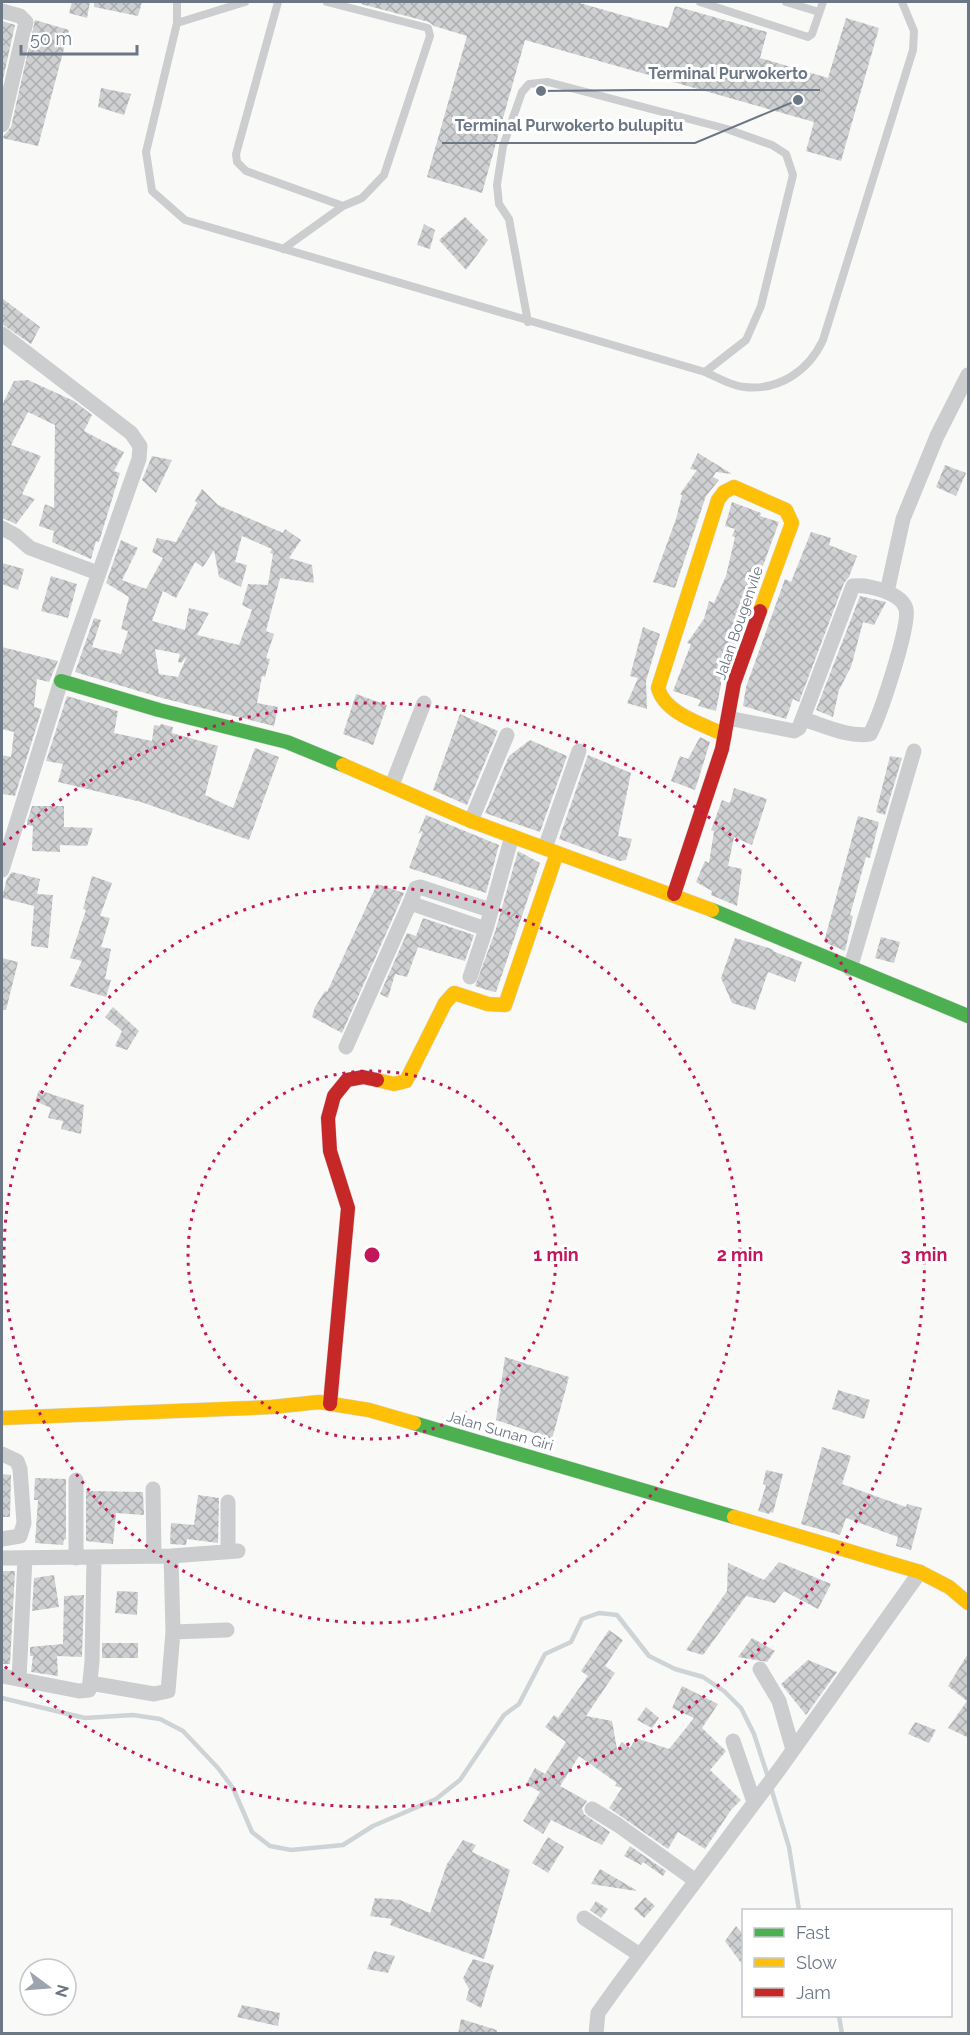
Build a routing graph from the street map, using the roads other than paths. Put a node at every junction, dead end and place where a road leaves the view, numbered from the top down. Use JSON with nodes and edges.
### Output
{"nodes":[{"id":1,"x":177,"y":2,"type":"edge"},
{"id":2,"x":245,"y":2,"type":"edge"},
{"id":3,"x":278,"y":2,"type":"edge"},
{"id":4,"x":327,"y":2,"type":"edge"},
{"id":5,"x":699,"y":2,"type":"edge"},
{"id":6,"x":786,"y":2,"type":"edge"},
{"id":7,"x":823,"y":2,"type":"edge"},
{"id":8,"x":902,"y":2,"type":"edge"},
{"id":9,"x":710,"y":3,"type":"edge"},
{"id":10,"x":2,"y":11,"type":"edge"},
{"id":11,"x":819,"y":12,"type":"junction"},
{"id":12,"x":177,"y":23,"type":"junction"},
{"id":13,"x":2,"y":124,"type":"edge"},
{"id":14,"x":343,"y":206,"type":"junction"},
{"id":15,"x":283,"y":249,"type":"junction"},
{"id":16,"x":528,"y":322,"type":"junction"},
{"id":17,"x":2,"y":334,"type":"edge"},
{"id":18,"x":705,"y":372,"type":"junction"},
{"id":19,"x":969,"y":375,"type":"edge"},
{"id":20,"x":2,"y":528,"type":"edge"},
{"id":21,"x":98,"y":573,"type":"junction"},
{"id":22,"x":887,"y":592,"type":"junction"},
{"id":23,"x":61,"y":681,"type":"junction"},
{"id":24,"x":424,"y":703,"type":"dead end"},
{"id":25,"x":728,"y":718,"type":"junction"},
{"id":26,"x":803,"y":719,"type":"junction"},
{"id":27,"x":507,"y":735,"type":"dead end"},
{"id":28,"x":725,"y":735,"type":"junction"},
{"id":29,"x":579,"y":751,"type":"dead end"},
{"id":30,"x":914,"y":751,"type":"dead end"},
{"id":31,"x":392,"y":784,"type":"junction"},
{"id":32,"x":471,"y":821,"type":"junction"},
{"id":33,"x":512,"y":836,"type":"junction"},
{"id":34,"x":551,"y":850,"type":"junction"},
{"id":35,"x":2,"y":870,"type":"edge"},
{"id":36,"x":674,"y":894,"type":"junction"},
{"id":37,"x":410,"y":903,"type":"junction"},
{"id":38,"x":490,"y":910,"type":"junction"},
{"id":39,"x":486,"y":929,"type":"junction"},
{"id":40,"x":850,"y":969,"type":"junction"},
{"id":41,"x":470,"y":977,"type":"dead end"},
{"id":42,"x":969,"y":1016,"type":"edge"},
{"id":43,"x":346,"y":1047,"type":"dead end"},
{"id":44,"x":330,"y":1404,"type":"junction"},
{"id":45,"x":2,"y":1418,"type":"edge"},
{"id":46,"x":2,"y":1454,"type":"edge"},
{"id":47,"x":76,"y":1480,"type":"dead end"},
{"id":48,"x":153,"y":1489,"type":"dead end"},
{"id":49,"x":228,"y":1502,"type":"dead end"},
{"id":50,"x":2,"y":1539,"type":"edge"},
{"id":51,"x":154,"y":1556,"type":"junction"},
{"id":52,"x":171,"y":1556,"type":"junction"},
{"id":53,"x":2,"y":1558,"type":"edge"},
{"id":54,"x":25,"y":1558,"type":"junction"},
{"id":55,"x":76,"y":1558,"type":"junction"},
{"id":56,"x":94,"y":1558,"type":"junction"},
{"id":57,"x":920,"y":1572,"type":"junction"},
{"id":58,"x":969,"y":1603,"type":"edge"},
{"id":59,"x":226,"y":1630,"type":"dead end"},
{"id":60,"x":173,"y":1632,"type":"junction"},
{"id":61,"x":760,"y":1668,"type":"dead end"},
{"id":62,"x":2,"y":1676,"type":"edge"},
{"id":63,"x":19,"y":1679,"type":"junction"},
{"id":64,"x":90,"y":1683,"type":"junction"},
{"id":65,"x":733,"y":1741,"type":"dead end"},
{"id":66,"x":793,"y":1750,"type":"junction"},
{"id":67,"x":757,"y":1799,"type":"junction"},
{"id":68,"x":592,"y":1809,"type":"dead end"},
{"id":69,"x":696,"y":1881,"type":"junction"},
{"id":70,"x":584,"y":1918,"type":"dead end"},
{"id":71,"x":640,"y":1955,"type":"junction"},
{"id":72,"x":596,"y":2034,"type":"edge"}],
"edges":[{"from":1,"to":12,"type":"lane"},
{"from":2,"to":12,"type":"lane"},
{"from":3,"to":14,"type":"lane"},
{"from":4,"to":14,"type":"lane"},
{"from":5,"to":9,"type":"lane"},
{"from":6,"to":11,"type":"lane"},
{"from":7,"to":11,"type":"lane"},
{"from":8,"to":18,"type":"lane"},
{"from":9,"to":11,"type":"lane"},
{"from":10,"to":13,"type":"street"},
{"from":12,"to":15,"type":"lane"},
{"from":14,"to":15,"type":"lane"},
{"from":15,"to":16,"type":"lane"},
{"from":16,"to":18,"type":"lane"},
{"from":16,"to":18,"type":"lane"},
{"from":17,"to":21,"type":"street"},
{"from":19,"to":22,"type":"street"},
{"from":20,"to":21,"type":"street"},
{"from":21,"to":23,"type":"street"},
{"from":22,"to":26,"type":"street"},
{"from":22,"to":26,"type":"street"},
{"from":23,"to":31,"type":"street"},
{"from":23,"to":35,"type":"street"},
{"from":24,"to":31,"type":"street"},
{"from":25,"to":26,"type":"street"},
{"from":25,"to":28,"type":"street","name":"Jalan Bougenvile"},
{"from":25,"to":28,"type":"street","name":"Jalan Bougenvile"},
{"from":27,"to":32,"type":"street"},
{"from":28,"to":36,"type":"street","name":"Jalan Bougenvile"},
{"from":29,"to":34,"type":"street"},
{"from":30,"to":40,"type":"street"},
{"from":31,"to":32,"type":"street"},
{"from":32,"to":33,"type":"street"},
{"from":33,"to":34,"type":"street"},
{"from":33,"to":38,"type":"street"},
{"from":34,"to":36,"type":"street"},
{"from":34,"to":44,"type":"street"},
{"from":36,"to":40,"type":"street"},
{"from":37,"to":38,"type":"street"},
{"from":37,"to":39,"type":"street"},
{"from":37,"to":43,"type":"street"},
{"from":38,"to":39,"type":"street"},
{"from":39,"to":41,"type":"street"},
{"from":40,"to":42,"type":"street"},
{"from":44,"to":45,"type":"street","name":"Jalan Sunan Giri"},
{"from":44,"to":57,"type":"street","name":"Jalan Sunan Giri"},
{"from":46,"to":50,"type":"street"},
{"from":47,"to":55,"type":"street"},
{"from":48,"to":51,"type":"street"},
{"from":49,"to":52,"type":"street"},
{"from":51,"to":52,"type":"street"},
{"from":51,"to":56,"type":"street"},
{"from":52,"to":60,"type":"street"},
{"from":53,"to":54,"type":"street"},
{"from":54,"to":55,"type":"street"},
{"from":54,"to":63,"type":"street"},
{"from":55,"to":56,"type":"street"},
{"from":56,"to":64,"type":"street"},
{"from":57,"to":58,"type":"street","name":"Jalan Sunan Giri"},
{"from":57,"to":66,"type":"street"},
{"from":59,"to":60,"type":"street"},
{"from":60,"to":64,"type":"street"},
{"from":61,"to":66,"type":"street"},
{"from":62,"to":63,"type":"street"},
{"from":63,"to":64,"type":"street"},
{"from":65,"to":67,"type":"street"},
{"from":66,"to":67,"type":"street"},
{"from":67,"to":69,"type":"street"},
{"from":68,"to":69,"type":"street"},
{"from":69,"to":71,"type":"street"},
{"from":70,"to":71,"type":"street"},
{"from":71,"to":72,"type":"street"}]}
